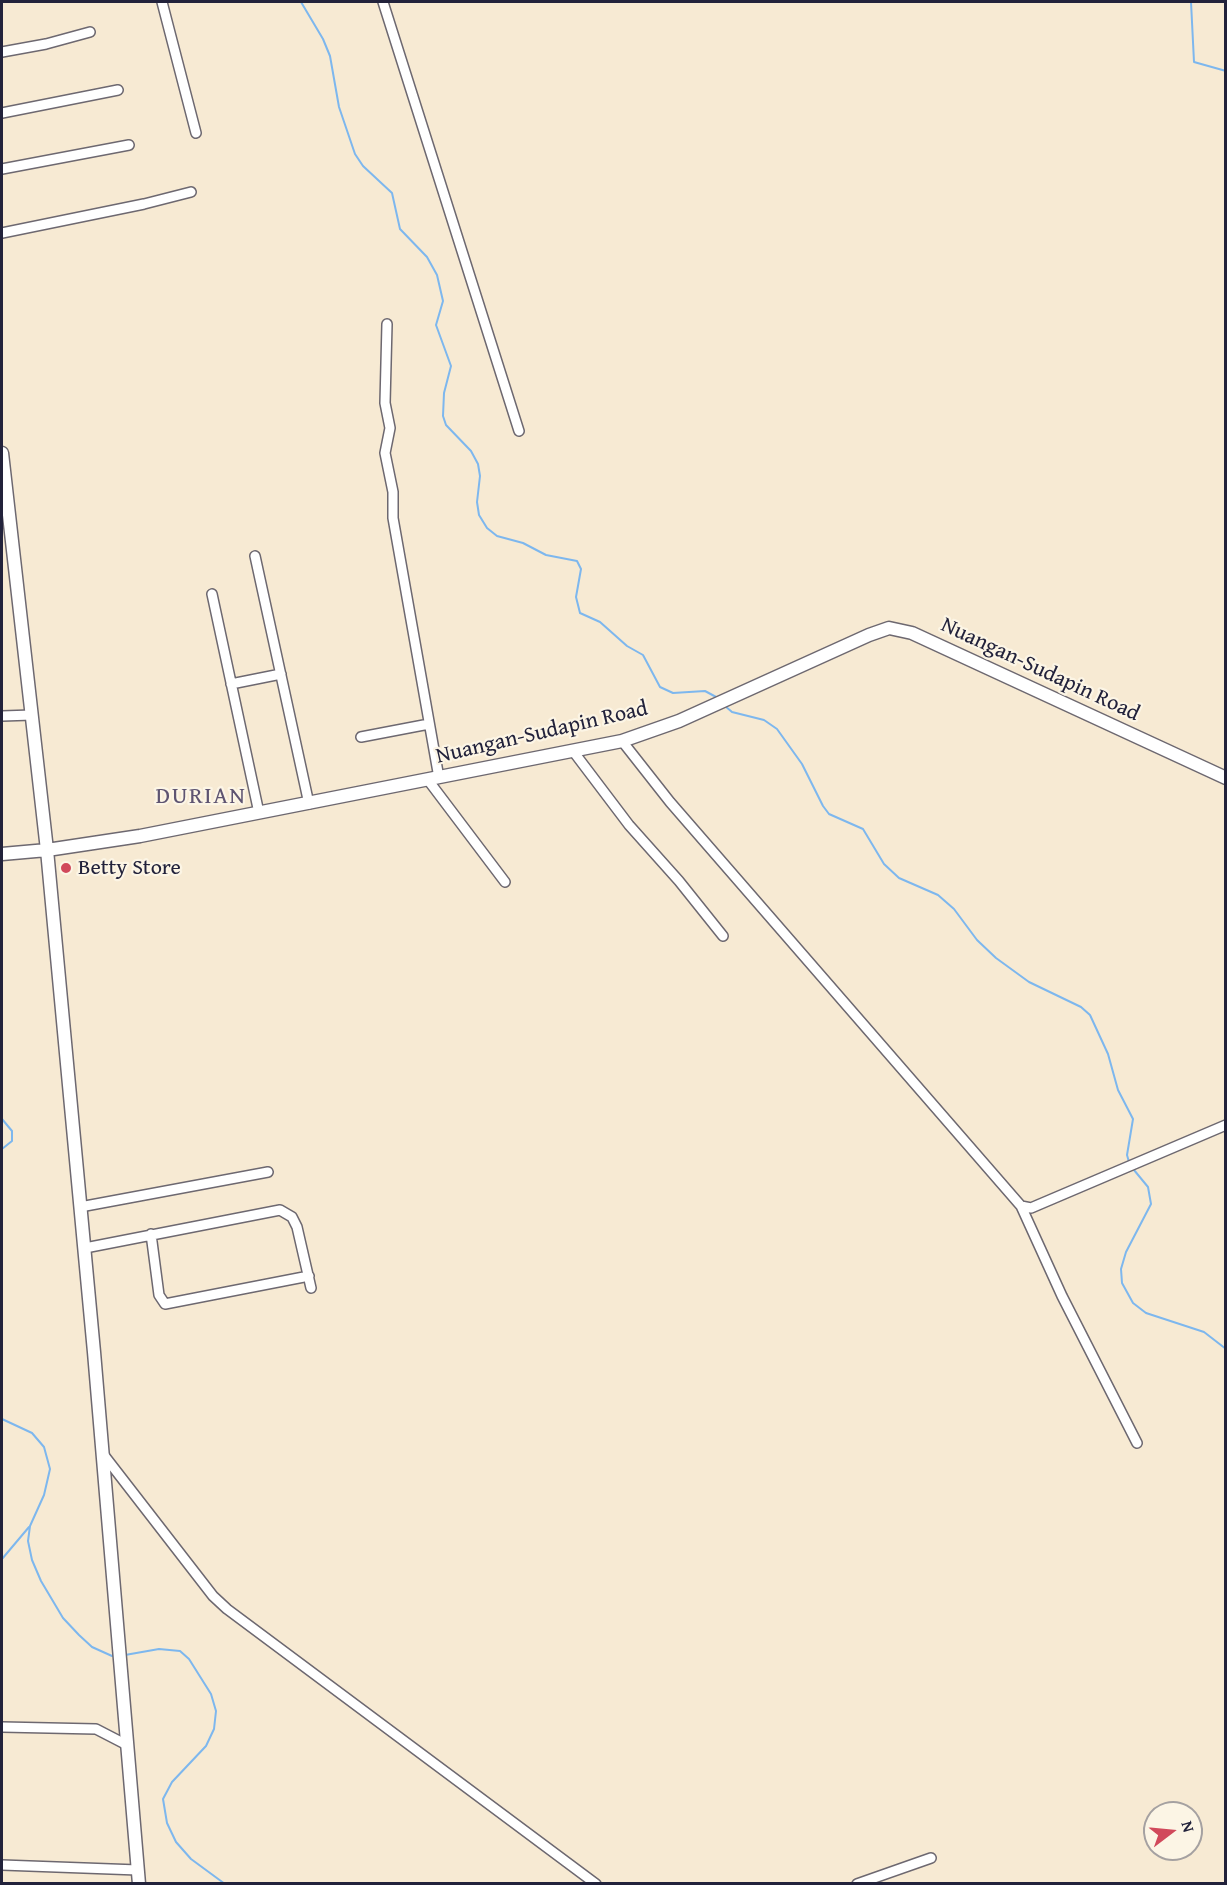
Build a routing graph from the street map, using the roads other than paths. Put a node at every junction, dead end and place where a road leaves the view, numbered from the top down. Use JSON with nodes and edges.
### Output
{"nodes":[{"id":1,"x":162,"y":2,"type":"edge"},
{"id":2,"x":383,"y":2,"type":"edge"},
{"id":3,"x":90,"y":32,"type":"dead end"},
{"id":4,"x":2,"y":52,"type":"edge"},
{"id":5,"x":118,"y":90,"type":"dead end"},
{"id":6,"x":2,"y":113,"type":"edge"},
{"id":7,"x":195,"y":133,"type":"dead end"},
{"id":8,"x":129,"y":144,"type":"dead end"},
{"id":9,"x":2,"y":169,"type":"edge"},
{"id":10,"x":191,"y":192,"type":"dead end"},
{"id":11,"x":2,"y":233,"type":"edge"},
{"id":12,"x":387,"y":324,"type":"dead end"},
{"id":13,"x":519,"y":431,"type":"dead end"},
{"id":14,"x":2,"y":453,"type":"edge"},
{"id":15,"x":255,"y":556,"type":"dead end"},
{"id":16,"x":212,"y":594,"type":"dead end"},
{"id":17,"x":281,"y":674,"type":"junction"},
{"id":18,"x":231,"y":684,"type":"junction"},
{"id":19,"x":32,"y":715,"type":"junction"},
{"id":20,"x":2,"y":716,"type":"edge"},
{"id":21,"x":429,"y":724,"type":"junction"},
{"id":22,"x":361,"y":737,"type":"dead end"},
{"id":23,"x":622,"y":741,"type":"junction"},
{"id":24,"x":573,"y":751,"type":"junction"},
{"id":25,"x":1226,"y":778,"type":"edge"},
{"id":26,"x":434,"y":779,"type":"junction"},
{"id":27,"x":309,"y":804,"type":"junction"},
{"id":28,"x":260,"y":813,"type":"junction"},
{"id":29,"x":47,"y":850,"type":"junction"},
{"id":30,"x":2,"y":854,"type":"edge"},
{"id":31,"x":505,"y":882,"type":"dead end"},
{"id":32,"x":723,"y":936,"type":"dead end"},
{"id":33,"x":1226,"y":1125,"type":"edge"},
{"id":34,"x":268,"y":1172,"type":"dead end"},
{"id":35,"x":1021,"y":1206,"type":"junction"},
{"id":36,"x":80,"y":1207,"type":"junction"},
{"id":37,"x":151,"y":1234,"type":"junction"},
{"id":38,"x":85,"y":1248,"type":"junction"},
{"id":39,"x":309,"y":1276,"type":"junction"},
{"id":40,"x":311,"y":1288,"type":"dead end"},
{"id":41,"x":1137,"y":1443,"type":"dead end"},
{"id":42,"x":102,"y":1452,"type":"junction"},
{"id":43,"x":2,"y":1727,"type":"edge"},
{"id":44,"x":128,"y":1745,"type":"junction"},
{"id":45,"x":931,"y":1858,"type":"dead end"},
{"id":46,"x":2,"y":1865,"type":"edge"},
{"id":47,"x":138,"y":1870,"type":"junction"},
{"id":48,"x":139,"y":1884,"type":"edge"},
{"id":49,"x":596,"y":1884,"type":"edge"},
{"id":50,"x":857,"y":1884,"type":"edge"}],
"edges":[{"from":1,"to":7,"type":"street"},
{"from":2,"to":13,"type":"street"},
{"from":3,"to":4,"type":"street"},
{"from":5,"to":6,"type":"street"},
{"from":8,"to":9,"type":"street"},
{"from":10,"to":11,"type":"street"},
{"from":12,"to":21,"type":"street"},
{"from":14,"to":19,"type":"street"},
{"from":15,"to":17,"type":"street"},
{"from":16,"to":18,"type":"street"},
{"from":17,"to":18,"type":"street"},
{"from":17,"to":27,"type":"street"},
{"from":18,"to":28,"type":"street"},
{"from":19,"to":20,"type":"street"},
{"from":19,"to":29,"type":"street"},
{"from":21,"to":22,"type":"street"},
{"from":21,"to":26,"type":"street"},
{"from":23,"to":24,"type":"street","name":"Nuangan-Sudapin Road"},
{"from":23,"to":25,"type":"street","name":"Nuangan-Sudapin Road"},
{"from":23,"to":35,"type":"street"},
{"from":24,"to":26,"type":"street","name":"Nuangan-Sudapin Road"},
{"from":24,"to":32,"type":"street"},
{"from":26,"to":27,"type":"street","name":"Nuangan-Sudapin Road"},
{"from":26,"to":31,"type":"street"},
{"from":27,"to":28,"type":"street","name":"Nuangan-Sudapin Road"},
{"from":28,"to":29,"type":"street","name":"Nuangan-Sudapin Road"},
{"from":29,"to":30,"type":"street","name":"Nuangan-Sudapin Road"},
{"from":29,"to":36,"type":"street"},
{"from":33,"to":35,"type":"street"},
{"from":34,"to":36,"type":"street"},
{"from":35,"to":41,"type":"street"},
{"from":36,"to":38,"type":"street"},
{"from":37,"to":38,"type":"street"},
{"from":37,"to":39,"type":"street"},
{"from":37,"to":39,"type":"street"},
{"from":38,"to":42,"type":"street"},
{"from":39,"to":40,"type":"street"},
{"from":42,"to":44,"type":"street"},
{"from":42,"to":49,"type":"street"},
{"from":43,"to":44,"type":"street"},
{"from":44,"to":47,"type":"street"},
{"from":45,"to":50,"type":"street"},
{"from":46,"to":47,"type":"street"},
{"from":47,"to":48,"type":"street"}]}
